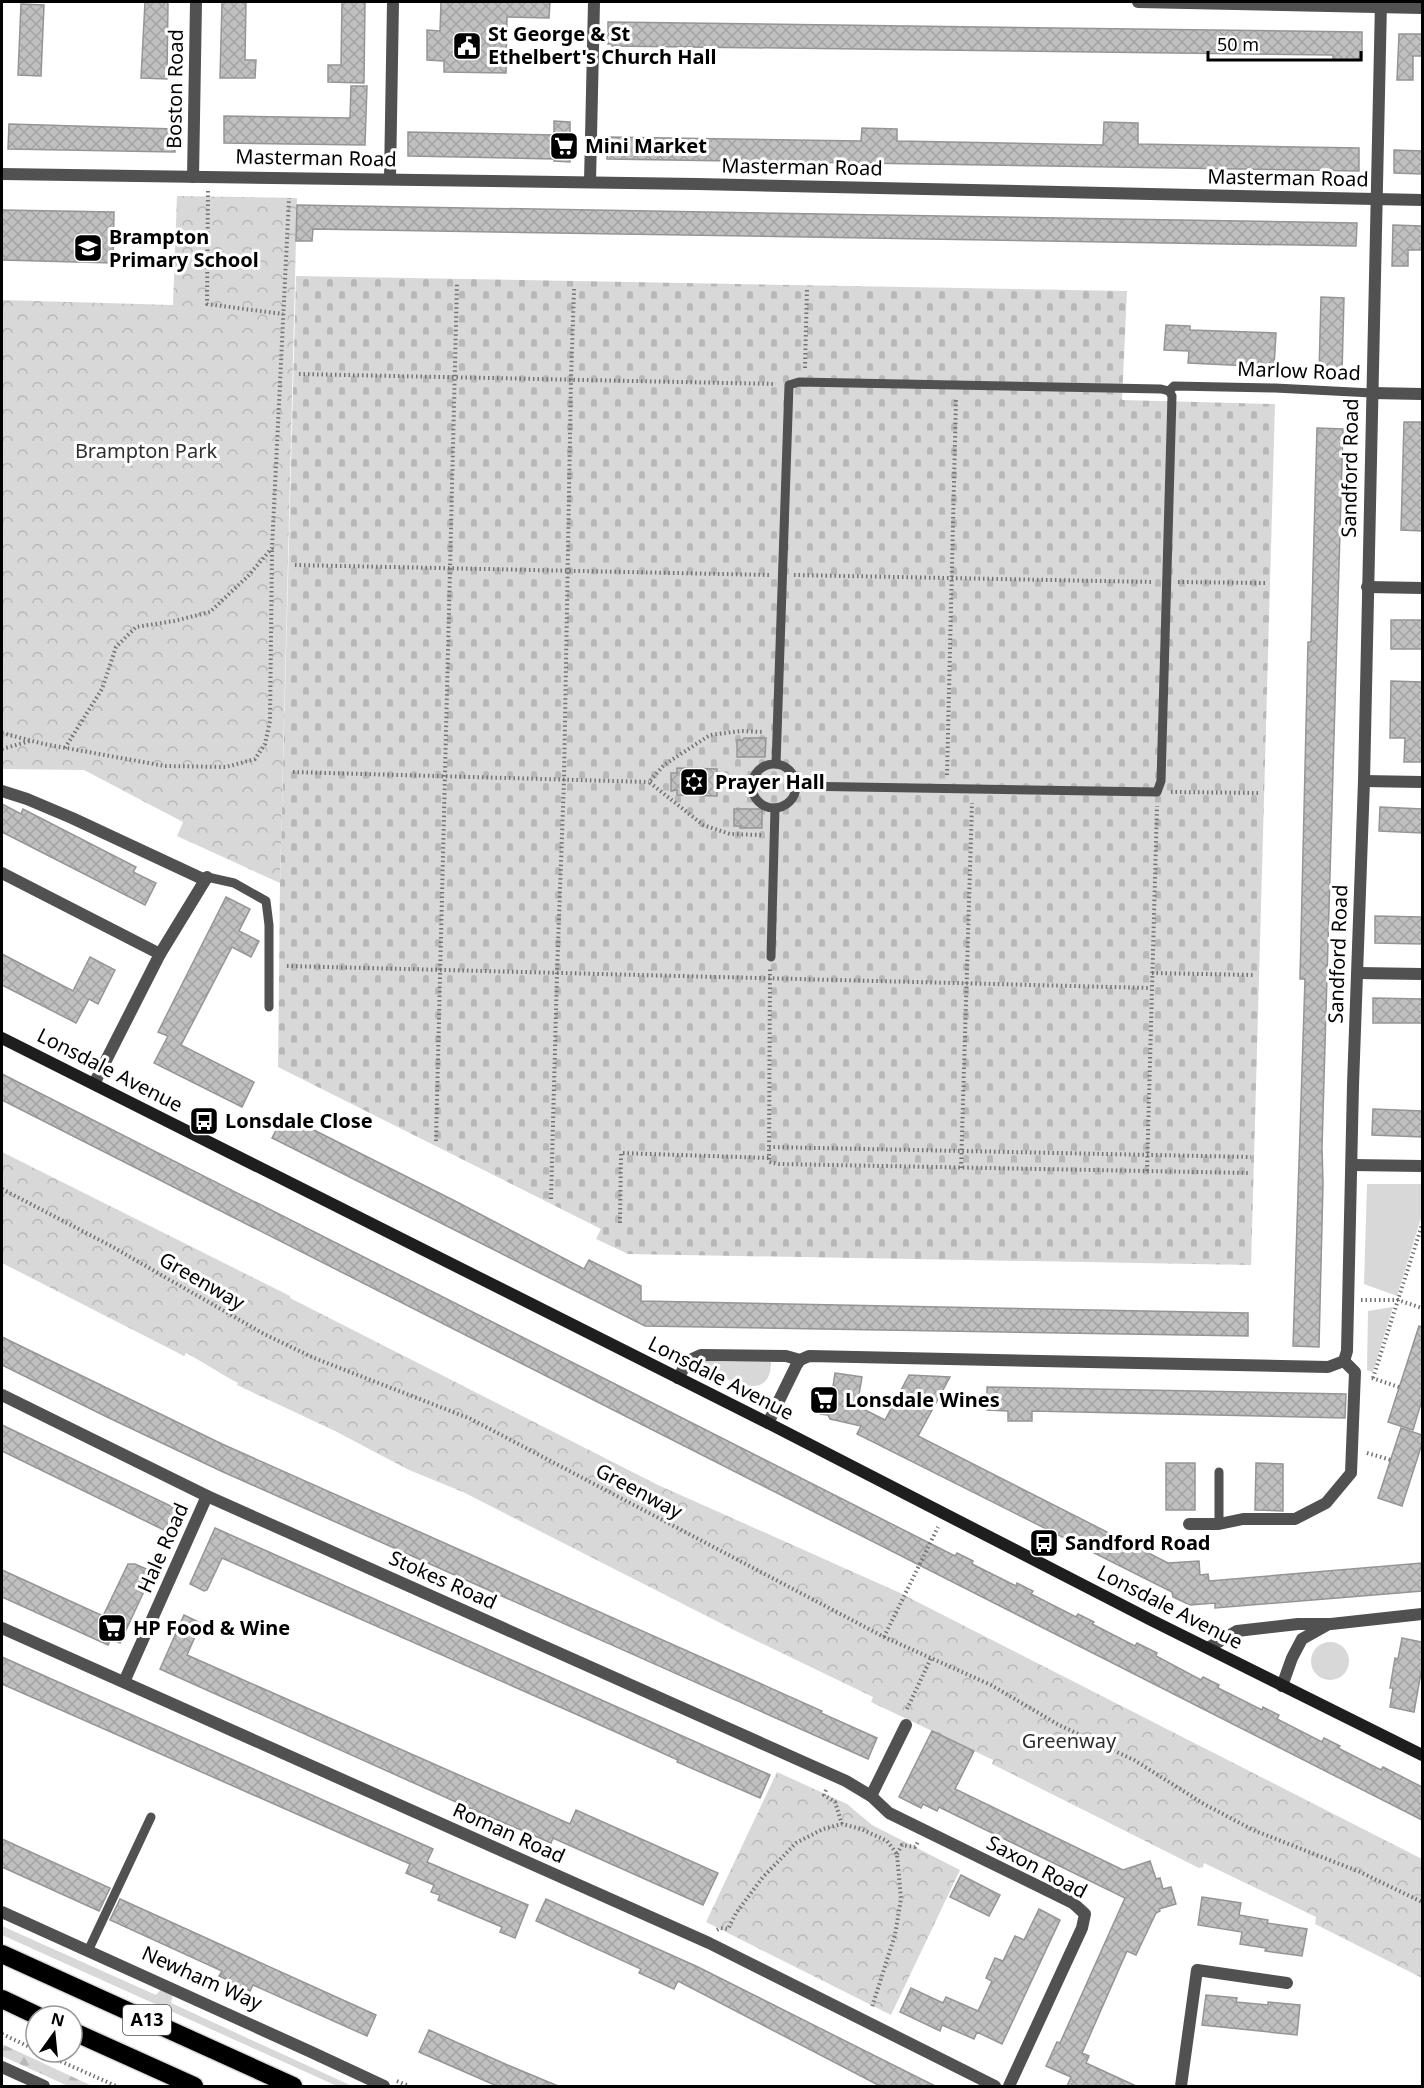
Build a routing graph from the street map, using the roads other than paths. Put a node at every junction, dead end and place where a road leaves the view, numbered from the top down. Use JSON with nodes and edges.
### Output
{"nodes":[{"id":1,"x":196,"y":2,"type":"edge"},
{"id":2,"x":393,"y":2,"type":"edge"},
{"id":3,"x":594,"y":2,"type":"edge"},
{"id":4,"x":1138,"y":2,"type":"edge"},
{"id":5,"x":1381,"y":4,"type":"edge"},
{"id":6,"x":1422,"y":8,"type":"edge"},
{"id":7,"x":2,"y":174,"type":"edge"},
{"id":8,"x":193,"y":177,"type":"junction"},
{"id":9,"x":390,"y":178,"type":"junction"},
{"id":10,"x":590,"y":182,"type":"junction"},
{"id":11,"x":1376,"y":199,"type":"junction"},
{"id":12,"x":1422,"y":200,"type":"edge"},
{"id":13,"x":1171,"y":389,"type":"junction"},
{"id":14,"x":1372,"y":393,"type":"junction"},
{"id":15,"x":1422,"y":394,"type":"edge"},
{"id":16,"x":1367,"y":586,"type":"junction"},
{"id":17,"x":1422,"y":588,"type":"edge"},
{"id":18,"x":776,"y":764,"type":"junction"},
{"id":19,"x":1364,"y":781,"type":"junction"},
{"id":20,"x":1422,"y":782,"type":"edge"},
{"id":21,"x":796,"y":786,"type":"junction"},
{"id":22,"x":2,"y":791,"type":"edge"},
{"id":23,"x":775,"y":808,"type":"junction"},
{"id":24,"x":2,"y":873,"type":"edge"},
{"id":25,"x":206,"y":879,"type":"junction"},
{"id":26,"x":160,"y":954,"type":"junction"},
{"id":27,"x":771,"y":957,"type":"road end"},
{"id":28,"x":1358,"y":973,"type":"junction"},
{"id":29,"x":1422,"y":974,"type":"edge"},
{"id":30,"x":268,"y":1007,"type":"dead end"},
{"id":31,"x":2,"y":1038,"type":"edge"},
{"id":32,"x":94,"y":1084,"type":"junction"},
{"id":33,"x":1352,"y":1165,"type":"junction"},
{"id":34,"x":1422,"y":1166,"type":"edge"},
{"id":35,"x":800,"y":1360,"type":"junction"},
{"id":36,"x":1344,"y":1361,"type":"junction"},
{"id":37,"x":678,"y":1377,"type":"junction"},
{"id":38,"x":2,"y":1395,"type":"edge"},
{"id":39,"x":768,"y":1423,"type":"junction"},
{"id":40,"x":1219,"y":1472,"type":"dead end"},
{"id":41,"x":207,"y":1496,"type":"junction"},
{"id":42,"x":1189,"y":1524,"type":"dead end"},
{"id":43,"x":1219,"y":1524,"type":"junction"},
{"id":44,"x":1422,"y":1614,"type":"edge"},
{"id":45,"x":1331,"y":1623,"type":"junction"},
{"id":46,"x":2,"y":1628,"type":"edge"},
{"id":47,"x":1208,"y":1648,"type":"junction"},
{"id":48,"x":124,"y":1682,"type":"junction"},
{"id":49,"x":1282,"y":1686,"type":"junction"},
{"id":50,"x":905,"y":1720,"type":"road end"},
{"id":51,"x":1422,"y":1755,"type":"edge"},
{"id":52,"x":871,"y":1796,"type":"junction"},
{"id":53,"x":151,"y":1817,"type":"dead end"},
{"id":54,"x":2,"y":1912,"type":"edge"},
{"id":55,"x":88,"y":1951,"type":"junction"},
{"id":56,"x":2,"y":1954,"type":"edge"},
{"id":57,"x":1287,"y":1983,"type":"dead end"},
{"id":58,"x":2,"y":1999,"type":"edge"},
{"id":59,"x":24,"y":2009,"type":"edge"},
{"id":60,"x":84,"y":2036,"type":"edge"},
{"id":61,"x":2,"y":2067,"type":"edge"},
{"id":62,"x":44,"y":2086,"type":"edge"},
{"id":63,"x":194,"y":2086,"type":"edge"},
{"id":64,"x":292,"y":2086,"type":"edge"},
{"id":65,"x":384,"y":2086,"type":"edge"},
{"id":66,"x":995,"y":2086,"type":"edge"},
{"id":67,"x":1009,"y":2086,"type":"edge"},
{"id":68,"x":1181,"y":2086,"type":"edge"}],
"edges":[{"from":1,"to":8,"type":"street","name":"Boston Road"},
{"from":2,"to":9,"type":"street"},
{"from":3,"to":10,"type":"street"},
{"from":4,"to":5,"type":"street"},
{"from":5,"to":6,"type":"street"},
{"from":5,"to":11,"type":"street","name":"Sandford Road"},
{"from":7,"to":8,"type":"street","name":"Masterman Road"},
{"from":8,"to":9,"type":"street","name":"Masterman Road"},
{"from":9,"to":10,"type":"street","name":"Masterman Road"},
{"from":10,"to":11,"type":"street","name":"Masterman Road"},
{"from":11,"to":12,"type":"street","name":"Masterman Road"},
{"from":11,"to":14,"type":"street","name":"Sandford Road"},
{"from":13,"to":14,"type":"lane","name":"Marlow Road"},
{"from":13,"to":18,"type":"lane","name":"Marlow Road"},
{"from":13,"to":21,"type":"lane"},
{"from":14,"to":15,"type":"street","name":"Marlow Road"},
{"from":14,"to":16,"type":"street","name":"Sandford Road"},
{"from":16,"to":17,"type":"street"},
{"from":16,"to":19,"type":"street","name":"Sandford Road"},
{"from":18,"to":21,"type":"lane"},
{"from":18,"to":23,"type":"lane"},
{"from":19,"to":20,"type":"street"},
{"from":19,"to":28,"type":"street","name":"Sandford Road"},
{"from":21,"to":23,"type":"lane"},
{"from":22,"to":25,"type":"street"},
{"from":23,"to":27,"type":"lane"},
{"from":24,"to":26,"type":"street"},
{"from":25,"to":26,"type":"street"},
{"from":25,"to":30,"type":"lane"},
{"from":26,"to":32,"type":"street"},
{"from":28,"to":29,"type":"street"},
{"from":28,"to":33,"type":"street","name":"Sandford Road"},
{"from":31,"to":32,"type":"street","name":"Lonsdale Avenue"},
{"from":32,"to":37,"type":"street","name":"Lonsdale Avenue"},
{"from":33,"to":34,"type":"street"},
{"from":33,"to":36,"type":"street","name":"Sandford Road"},
{"from":35,"to":36,"type":"street"},
{"from":35,"to":37,"type":"street"},
{"from":35,"to":39,"type":"street"},
{"from":36,"to":43,"type":"street"},
{"from":37,"to":39,"type":"street","name":"Lonsdale Avenue"},
{"from":38,"to":41,"type":"street","name":"Stokes Road"},
{"from":39,"to":47,"type":"street","name":"Lonsdale Avenue"},
{"from":40,"to":43,"type":"lane"},
{"from":41,"to":48,"type":"street","name":"Hale Road"},
{"from":41,"to":52,"type":"street","name":"Stokes Road"},
{"from":42,"to":43,"type":"street"},
{"from":44,"to":45,"type":"street"},
{"from":45,"to":47,"type":"street"},
{"from":45,"to":49,"type":"street"},
{"from":46,"to":48,"type":"street","name":"Roman Road"},
{"from":47,"to":49,"type":"street","name":"Lonsdale Avenue"},
{"from":48,"to":66,"type":"street","name":"Roman Road"},
{"from":49,"to":51,"type":"street","name":"Lonsdale Avenue"},
{"from":50,"to":52,"type":"street"},
{"from":52,"to":67,"type":"street","name":"Saxon Road"},
{"from":53,"to":55,"type":"lane"},
{"from":54,"to":55,"type":"street","name":"Newham Way"},
{"from":55,"to":65,"type":"street","name":"Newham Way"},
{"from":56,"to":64,"type":"highway","number":"A13"},
{"from":57,"to":68,"type":"street"},
{"from":58,"to":59,"type":"highway"},
{"from":60,"to":63,"type":"highway","number":"A13"},
{"from":61,"to":62,"type":"street"}]}
